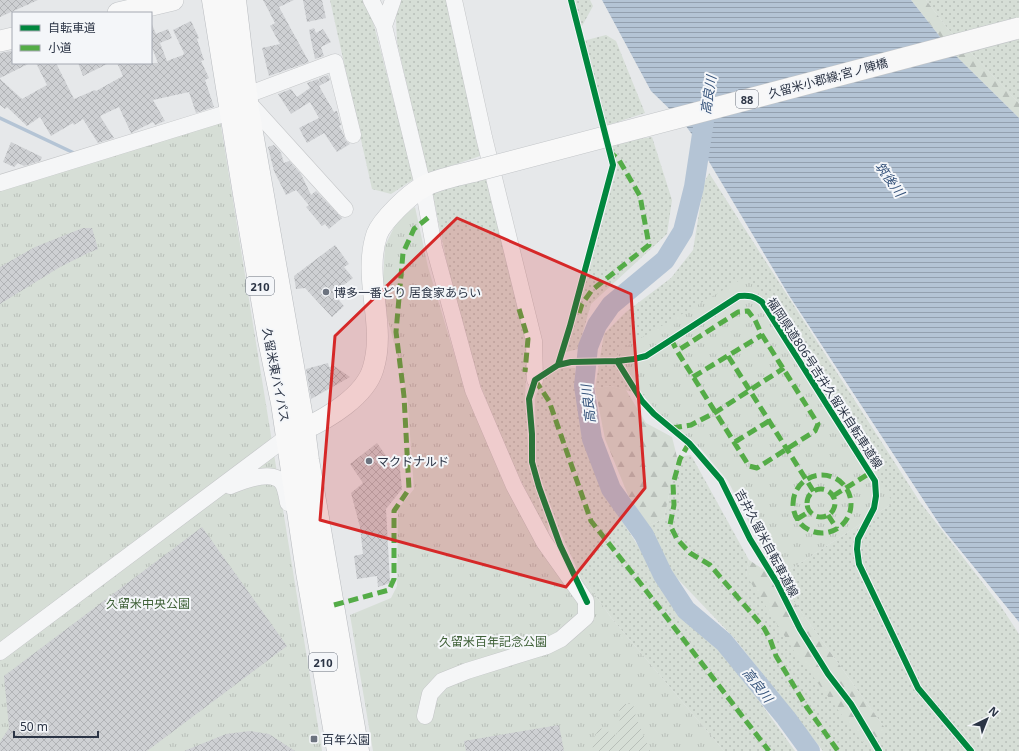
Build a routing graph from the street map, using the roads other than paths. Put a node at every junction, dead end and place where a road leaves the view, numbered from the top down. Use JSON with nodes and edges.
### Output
{"nodes":[{"id":1,"x":173,"y":0,"type":"edge"},
{"id":2,"x":213,"y":0,"type":"edge"},
{"id":3,"x":235,"y":0,"type":"edge"},
{"id":4,"x":371,"y":0,"type":"edge"},
{"id":5,"x":393,"y":0,"type":"edge"},
{"id":6,"x":454,"y":0,"type":"edge"},
{"id":7,"x":122,"y":12,"type":"edge"},
{"id":8,"x":384,"y":26,"type":"junction"},
{"id":9,"x":1019,"y":28,"type":"edge"},
{"id":10,"x":12,"y":38,"type":"edge"},
{"id":11,"x":0,"y":41,"type":"edge"},
{"id":12,"x":246,"y":87,"type":"junction"},
{"id":13,"x":230,"y":112,"type":"junction"},
{"id":14,"x":353,"y":135,"type":"dead end"},
{"id":15,"x":0,"y":183,"type":"edge"},
{"id":16,"x":430,"y":184,"type":"junction"},
{"id":17,"x":345,"y":209,"type":"dead end"},
{"id":18,"x":534,"y":380,"type":"dead end"},
{"id":19,"x":296,"y":433,"type":"junction"},
{"id":20,"x":214,"y":492,"type":"junction"},
{"id":21,"x":308,"y":572,"type":"junction"},
{"id":22,"x":0,"y":652,"type":"edge"},
{"id":23,"x":425,"y":716,"type":"dead end"},
{"id":24,"x":338,"y":751,"type":"edge"},
{"id":25,"x":358,"y":751,"type":"edge"}],
"edges":[{"from":1,"to":7,"type":"main road"},
{"from":2,"to":13,"type":"highway","name":"久留米東バイパス","number":"210"},
{"from":3,"to":12,"type":"highway","name":"久留米東バイパス","number":"210"},
{"from":4,"to":8,"type":"street"},
{"from":5,"to":8,"type":"street"},
{"from":6,"to":18,"type":"street"},
{"from":8,"to":16,"type":"street"},
{"from":9,"to":16,"type":"main road","name":"久留米小郡線;宮ノ陣橋","number":"88","bridge":true},
{"from":10,"to":11,"type":"main road"},
{"from":12,"to":14,"type":"street"},
{"from":12,"to":17,"type":"street"},
{"from":12,"to":19,"type":"highway","name":"久留米東バイパス","number":"210"},
{"from":13,"to":15,"type":"street"},
{"from":13,"to":19,"type":"highway","name":"久留米東バイパス","number":"210"},
{"from":16,"to":19,"type":"main road","number":"88"},
{"from":16,"to":23,"type":"street"},
{"from":19,"to":20,"type":"street"},
{"from":19,"to":21,"type":"highway","name":"久留米東バイパス","number":"210"},
{"from":19,"to":25,"type":"highway","name":"久留米東バイパス","number":"210"},
{"from":20,"to":21,"type":"street"},
{"from":20,"to":22,"type":"street"},
{"from":21,"to":24,"type":"highway","name":"久留米東バイパス","number":"210"}]}
